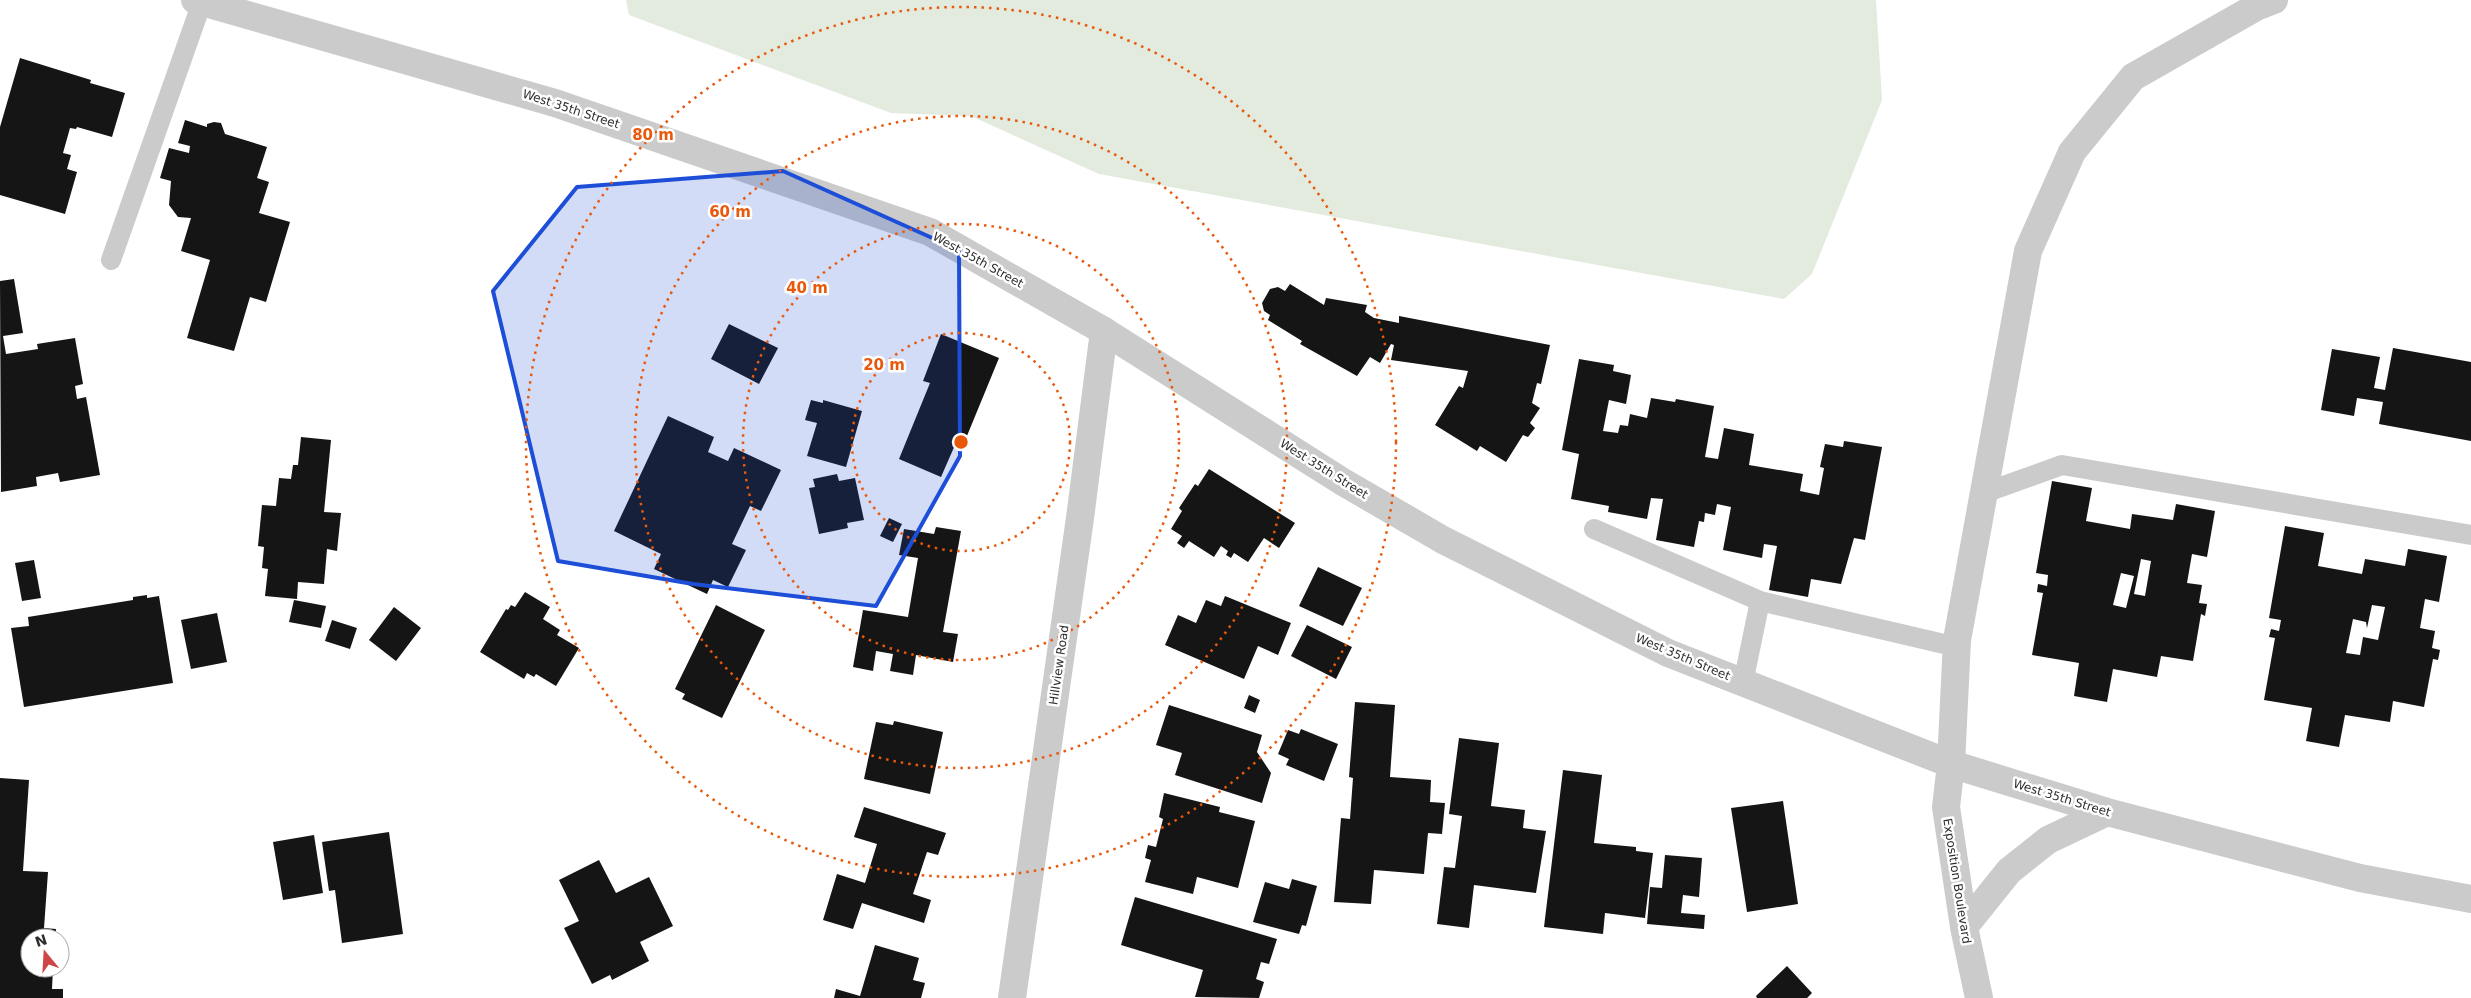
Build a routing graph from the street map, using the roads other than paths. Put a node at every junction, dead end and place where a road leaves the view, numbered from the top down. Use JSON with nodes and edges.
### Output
{"nodes":[{"id":1,"x":198,"y":1,"type":"edge"},
{"id":2,"x":2261,"y":2,"type":"edge"},
{"id":3,"x":111,"y":260,"type":"dead end"},
{"id":4,"x":1104,"y":331,"type":"junction"},
{"id":5,"x":1984,"y":493,"type":"junction"},
{"id":6,"x":1594,"y":529,"type":"dead end"},
{"id":7,"x":2471,"y":535,"type":"edge"},
{"id":8,"x":1760,"y":601,"type":"junction"},
{"id":9,"x":1957,"y":647,"type":"junction"},
{"id":10,"x":1743,"y":682,"type":"junction"},
{"id":11,"x":1951,"y":764,"type":"junction"},
{"id":12,"x":2107,"y":812,"type":"junction"},
{"id":13,"x":2470,"y":897,"type":"edge"},
{"id":14,"x":1964,"y":927,"type":"junction"},
{"id":15,"x":1012,"y":998,"type":"edge"},
{"id":16,"x":1979,"y":998,"type":"edge"}],
"edges":[{"from":1,"to":3,"type":"lane"},
{"from":1,"to":4,"type":"street","name":"West 35th Street"},
{"from":2,"to":5,"type":"street","name":"Exposition Boulevard"},
{"from":4,"to":10,"type":"street","name":"West 35th Street"},
{"from":4,"to":15,"type":"street","name":"Hillview Road"},
{"from":5,"to":7,"type":"lane"},
{"from":5,"to":9,"type":"street","name":"Exposition Boulevard"},
{"from":6,"to":8,"type":"lane"},
{"from":8,"to":9,"type":"lane"},
{"from":8,"to":10,"type":"lane"},
{"from":9,"to":11,"type":"street","name":"Exposition Boulevard"},
{"from":10,"to":11,"type":"street","name":"West 35th Street"},
{"from":11,"to":12,"type":"street","name":"West 35th Street"},
{"from":11,"to":14,"type":"street","name":"Exposition Boulevard"},
{"from":12,"to":13,"type":"street","name":"West 35th Street"},
{"from":12,"to":14,"type":"street"},
{"from":14,"to":16,"type":"street","name":"Exposition Boulevard"}]}
